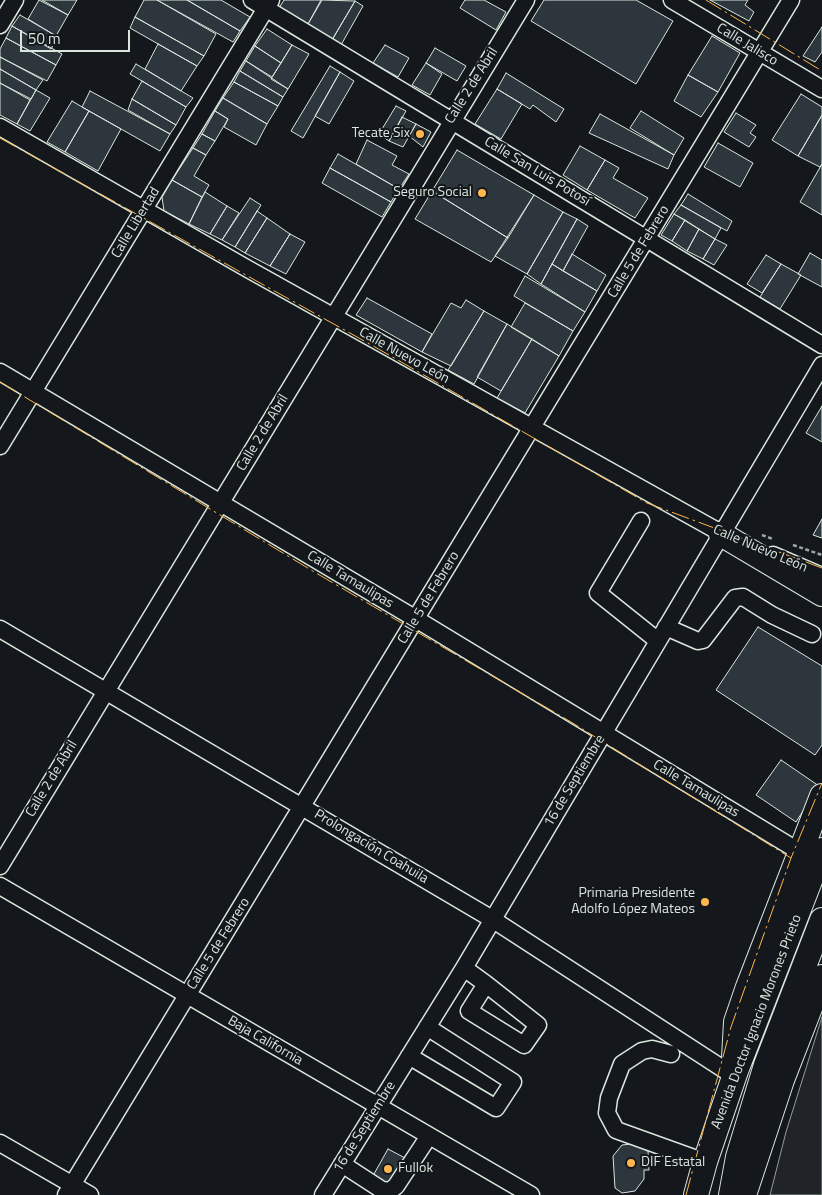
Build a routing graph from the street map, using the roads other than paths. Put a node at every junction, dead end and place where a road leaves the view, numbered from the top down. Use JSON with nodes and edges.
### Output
{"nodes":[{"id":1,"x":15,"y":0,"type":"edge"},
{"id":2,"x":526,"y":0,"type":"edge"},
{"id":3,"x":672,"y":0,"type":"edge"},
{"id":4,"x":791,"y":0,"type":"edge"},
{"id":5,"x":263,"y":3,"type":"edge"},
{"id":6,"x":0,"y":25,"type":"edge"},
{"id":7,"x":759,"y":52,"type":"junction"},
{"id":8,"x":822,"y":89,"type":"edge"},
{"id":9,"x":452,"y":120,"type":"junction"},
{"id":10,"x":0,"y":127,"type":"edge"},
{"id":11,"x":144,"y":209,"type":"junction"},
{"id":12,"x":647,"y":239,"type":"junction"},
{"id":13,"x":334,"y":316,"type":"junction"},
{"id":14,"x":822,"y":345,"type":"edge"},
{"id":15,"x":822,"y":365,"type":"edge"},
{"id":16,"x":0,"y":372,"type":"edge"},
{"id":17,"x":33,"y":392,"type":"junction"},
{"id":18,"x":532,"y":428,"type":"junction"},
{"id":19,"x":0,"y":446,"type":"edge"},
{"id":20,"x":220,"y":504,"type":"junction"},
{"id":21,"x":641,"y":521,"type":"dead end"},
{"id":22,"x":721,"y":534,"type":"junction"},
{"id":23,"x":820,"y":580,"type":"edge"},
{"id":24,"x":416,"y":619,"type":"junction"},
{"id":25,"x":0,"y":629,"type":"edge"},
{"id":26,"x":662,"y":634,"type":"junction"},
{"id":27,"x":812,"y":634,"type":"dead end"},
{"id":28,"x":105,"y":690,"type":"junction"},
{"id":29,"x":604,"y":733,"type":"junction"},
{"id":30,"x":822,"y":796,"type":"edge"},
{"id":31,"x":304,"y":807,"type":"junction"},
{"id":32,"x":811,"y":851,"type":"edge"},
{"id":33,"x":0,"y":866,"type":"edge"},
{"id":34,"x":0,"y":886,"type":"edge"},
{"id":35,"x":492,"y":919,"type":"junction"},
{"id":36,"x":822,"y":920,"type":"edge"},
{"id":37,"x":464,"y":968,"type":"junction"},
{"id":38,"x":822,"y":977,"type":"edge"},
{"id":39,"x":486,"y":984,"type":"dead end"},
{"id":40,"x":187,"y":996,"type":"junction"},
{"id":41,"x":426,"y":1027,"type":"junction"},
{"id":42,"x":671,"y":1054,"type":"dead end"},
{"id":43,"x":409,"y":1056,"type":"junction"},
{"id":44,"x":735,"y":1074,"type":"junction"},
{"id":45,"x":377,"y":1107,"type":"junction"},
{"id":46,"x":429,"y":1136,"type":"junction"},
{"id":47,"x":0,"y":1143,"type":"edge"},
{"id":48,"x":704,"y":1162,"type":"junction"},
{"id":49,"x":342,"y":1164,"type":"junction"},
{"id":50,"x":70,"y":1190,"type":"edge"},
{"id":51,"x":90,"y":1195,"type":"edge"},
{"id":52,"x":323,"y":1195,"type":"edge"},
{"id":53,"x":531,"y":1195,"type":"edge"},
{"id":54,"x":696,"y":1195,"type":"edge"},
{"id":55,"x":731,"y":1195,"type":"edge"},
{"id":56,"x":744,"y":1195,"type":"edge"}],
"edges":[{"from":1,"to":6,"type":"street"},
{"from":2,"to":9,"type":"street","name":"Calle 2 de Abril"},
{"from":3,"to":7,"type":"street","name":"Calle Jalisco"},
{"from":4,"to":7,"type":"street","name":"Calle 5 de Febrero"},
{"from":5,"to":9,"type":"street","name":"Calle San Luis Potosí"},
{"from":5,"to":11,"type":"street","name":"Calle Libertad"},
{"from":7,"to":8,"type":"street","name":"Calle Jalisco"},
{"from":7,"to":12,"type":"street","name":"Calle 5 de Febrero"},
{"from":9,"to":12,"type":"street","name":"Calle San Luis Potosí"},
{"from":9,"to":13,"type":"street","name":"Calle 2 de Abril"},
{"from":10,"to":11,"type":"street","name":"Calle Nuevo León"},
{"from":11,"to":13,"type":"street","name":"Calle Nuevo León"},
{"from":11,"to":17,"type":"street","name":"Calle Libertad"},
{"from":12,"to":14,"type":"street","name":"Calle San Luis Potosí"},
{"from":12,"to":18,"type":"street","name":"Calle 5 de Febrero"},
{"from":13,"to":18,"type":"street","name":"Calle Nuevo León"},
{"from":13,"to":20,"type":"street","name":"Calle 2 de Abril"},
{"from":15,"to":22,"type":"street","name":"16 de Septiembre"},
{"from":16,"to":17,"type":"street","name":"Calle Tamaulipas"},
{"from":17,"to":19,"type":"street","name":"Calle Libertad"},
{"from":17,"to":20,"type":"street","name":"Calle Tamaulipas"},
{"from":18,"to":22,"type":"street","name":"Calle Nuevo León"},
{"from":18,"to":24,"type":"street","name":"Calle 5 de Febrero"},
{"from":20,"to":24,"type":"street","name":"Calle Tamaulipas"},
{"from":20,"to":28,"type":"street","name":"Calle 2 de Abril"},
{"from":21,"to":26,"type":"street"},
{"from":22,"to":23,"type":"highway"},
{"from":22,"to":26,"type":"street","name":"16 de Septiembre"},
{"from":24,"to":29,"type":"street","name":"Calle Tamaulipas"},
{"from":24,"to":31,"type":"street","name":"Calle 5 de Febrero"},
{"from":25,"to":28,"type":"street","name":"Prolongación Coahuila"},
{"from":26,"to":27,"type":"street"},
{"from":26,"to":29,"type":"street","name":"16 de Septiembre"},
{"from":28,"to":31,"type":"street","name":"Prolongación Coahuila"},
{"from":28,"to":33,"type":"street","name":"Calle 2 de Abril"},
{"from":29,"to":32,"type":"street","name":"Calle Tamaulipas"},
{"from":29,"to":35,"type":"street","name":"16 de Septiembre"},
{"from":30,"to":32,"type":"highway"},
{"from":31,"to":35,"type":"street","name":"Prolongación Coahuila"},
{"from":31,"to":40,"type":"street","name":"Calle 5 de Febrero"},
{"from":32,"to":44,"type":"highway"},
{"from":34,"to":40,"type":"street","name":"Baja California"},
{"from":35,"to":37,"type":"street","name":"16 de Septiembre"},
{"from":35,"to":44,"type":"street","name":"Prolongación Coahuila"},
{"from":36,"to":55,"type":"highway"},
{"from":37,"to":39,"type":"street"},
{"from":37,"to":41,"type":"street","name":"16 de Septiembre"},
{"from":38,"to":56,"type":"highway"},
{"from":40,"to":45,"type":"street","name":"Baja California"},
{"from":40,"to":50,"type":"street","name":"Calle 5 de Febrero"},
{"from":41,"to":43,"type":"street","name":"16 de Septiembre"},
{"from":41,"to":43,"type":"street"},
{"from":42,"to":48,"type":"street"},
{"from":43,"to":45,"type":"street","name":"16 de Septiembre"},
{"from":44,"to":48,"type":"highway","name":"Avenida Doctor Ignacio Morones Prieto"},
{"from":45,"to":46,"type":"street","name":"Baja California"},
{"from":45,"to":49,"type":"street","name":"16 de Septiembre"},
{"from":46,"to":49,"type":"street"},
{"from":46,"to":53,"type":"street","name":"Baja California"},
{"from":47,"to":50,"type":"street"},
{"from":48,"to":54,"type":"highway","name":"Avenida Doctor Ignacio Morones Prieto"},
{"from":49,"to":52,"type":"street","name":"16 de Septiembre"},
{"from":50,"to":51,"type":"street"}]}
